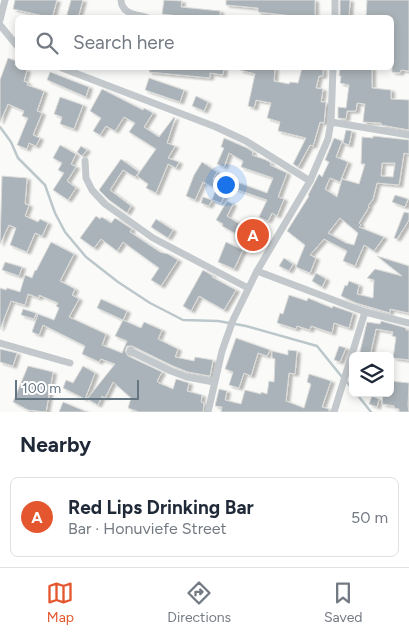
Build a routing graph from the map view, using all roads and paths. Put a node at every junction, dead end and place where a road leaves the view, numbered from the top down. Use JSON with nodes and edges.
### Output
{"nodes":[{"id":1,"x":4,"y":0,"type":"edge"},
{"id":2,"x":121,"y":0,"type":"edge"},
{"id":3,"x":335,"y":0,"type":"edge"},
{"id":4,"x":138,"y":15,"type":"edge"},
{"id":5,"x":335,"y":15,"type":"edge"},
{"id":6,"x":0,"y":20,"type":"edge"},
{"id":7,"x":1,"y":27,"type":"edge"},
{"id":8,"x":15,"y":43,"type":"edge"},
{"id":9,"x":67,"y":70,"type":"edge"},
{"id":10,"x":333,"y":70,"type":"edge"},
{"id":11,"x":331,"y":122,"type":"junction"},
{"id":12,"x":409,"y":135,"type":"edge"},
{"id":13,"x":85,"y":161,"type":"dead end"},
{"id":14,"x":310,"y":181,"type":"junction"},
{"id":15,"x":257,"y":271,"type":"junction"},
{"id":16,"x":248,"y":288,"type":"junction"},
{"id":17,"x":365,"y":312,"type":"junction"},
{"id":18,"x":409,"y":323,"type":"edge"},
{"id":19,"x":0,"y":343,"type":"edge"},
{"id":20,"x":130,"y":351,"type":"dead end"},
{"id":21,"x":70,"y":363,"type":"dead end"},
{"id":22,"x":214,"y":382,"type":"junction"},
{"id":23,"x":208,"y":412,"type":"edge"},
{"id":24,"x":334,"y":412,"type":"edge"}],
"edges":[{"from":1,"to":6,"type":"street"},
{"from":2,"to":4,"type":"street"},
{"from":3,"to":5,"type":"street"},
{"from":7,"to":8,"type":"street"},
{"from":9,"to":14,"type":"street"},
{"from":10,"to":11,"type":"street"},
{"from":11,"to":12,"type":"street"},
{"from":11,"to":14,"type":"street"},
{"from":13,"to":16,"type":"street"},
{"from":14,"to":15,"type":"street"},
{"from":15,"to":16,"type":"street"},
{"from":15,"to":17,"type":"street"},
{"from":16,"to":22,"type":"street"},
{"from":17,"to":18,"type":"street"},
{"from":17,"to":24,"type":"street"},
{"from":19,"to":21,"type":"street"},
{"from":20,"to":22,"type":"street"},
{"from":22,"to":23,"type":"street"}]}
